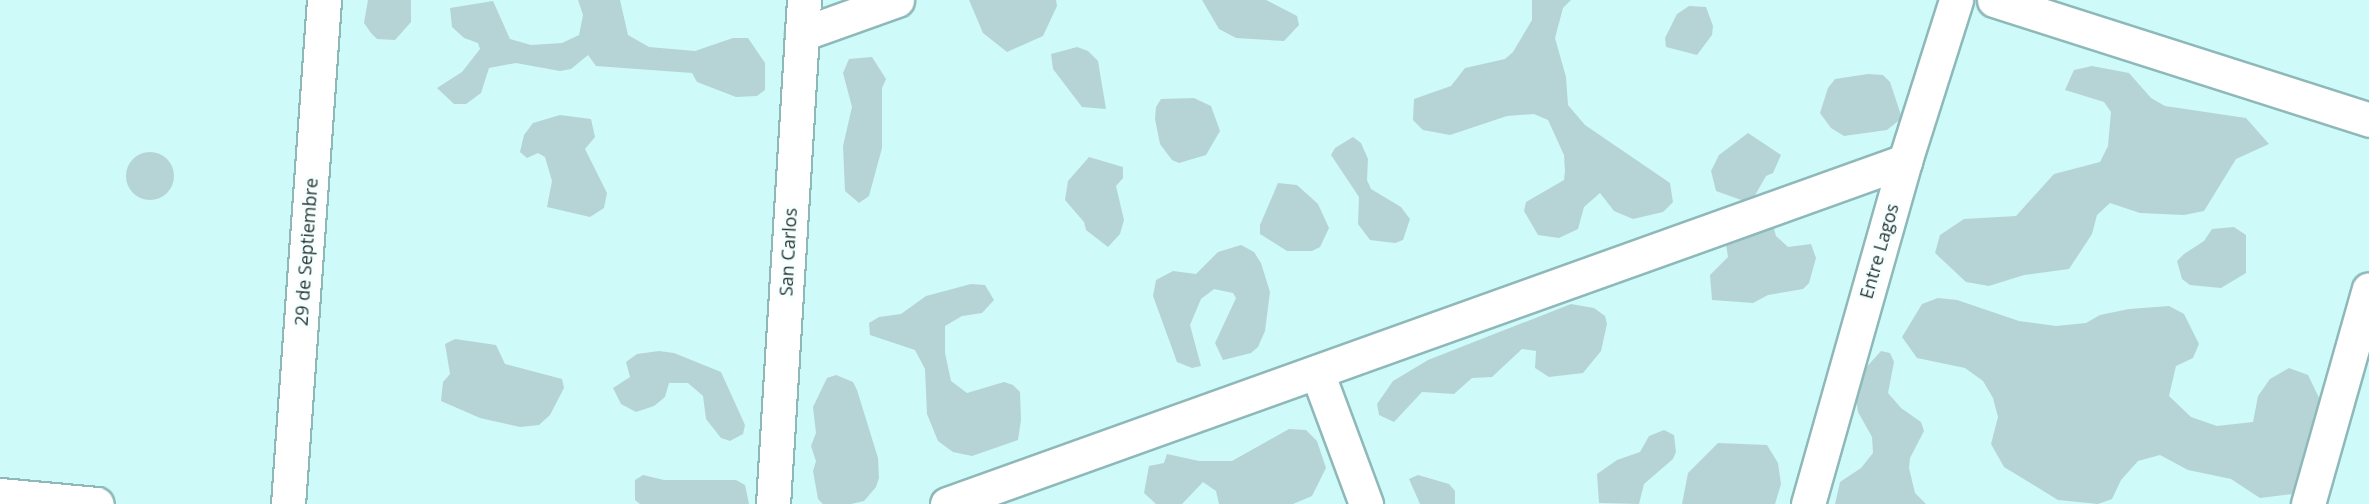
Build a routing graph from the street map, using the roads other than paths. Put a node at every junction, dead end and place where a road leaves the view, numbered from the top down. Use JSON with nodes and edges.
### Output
{"nodes":[{"id":1,"x":324,"y":0,"type":"edge"},
{"id":2,"x":804,"y":0,"type":"edge"},
{"id":3,"x":897,"y":0,"type":"edge"},
{"id":4,"x":1956,"y":0,"type":"edge"},
{"id":5,"x":1994,"y":0,"type":"edge"},
{"id":6,"x":801,"y":34,"type":"junction"},
{"id":7,"x":2369,"y":120,"type":"edge"},
{"id":8,"x":1905,"y":161,"type":"junction"},
{"id":9,"x":2369,"y":289,"type":"edge"},
{"id":10,"x":1317,"y":372,"type":"junction"},
{"id":11,"x":0,"y":495,"type":"edge"},
{"id":12,"x":97,"y":504,"type":"edge"},
{"id":13,"x":288,"y":504,"type":"edge"},
{"id":14,"x":773,"y":504,"type":"edge"},
{"id":15,"x":947,"y":504,"type":"edge"},
{"id":16,"x":1366,"y":504,"type":"edge"},
{"id":17,"x":1808,"y":504,"type":"edge"},
{"id":18,"x":2308,"y":504,"type":"edge"}],
"edges":[{"from":1,"to":13,"type":"street","name":"29 de Septiembre"},
{"from":2,"to":6,"type":"street","name":"San Carlos"},
{"from":3,"to":6,"type":"street"},
{"from":4,"to":8,"type":"street","name":"Entre Lagos"},
{"from":5,"to":7,"type":"street"},
{"from":6,"to":14,"type":"street","name":"San Carlos"},
{"from":8,"to":10,"type":"street"},
{"from":8,"to":17,"type":"street","name":"Entre Lagos"},
{"from":9,"to":18,"type":"street"},
{"from":10,"to":15,"type":"street"},
{"from":10,"to":16,"type":"street"},
{"from":11,"to":12,"type":"street"}]}
